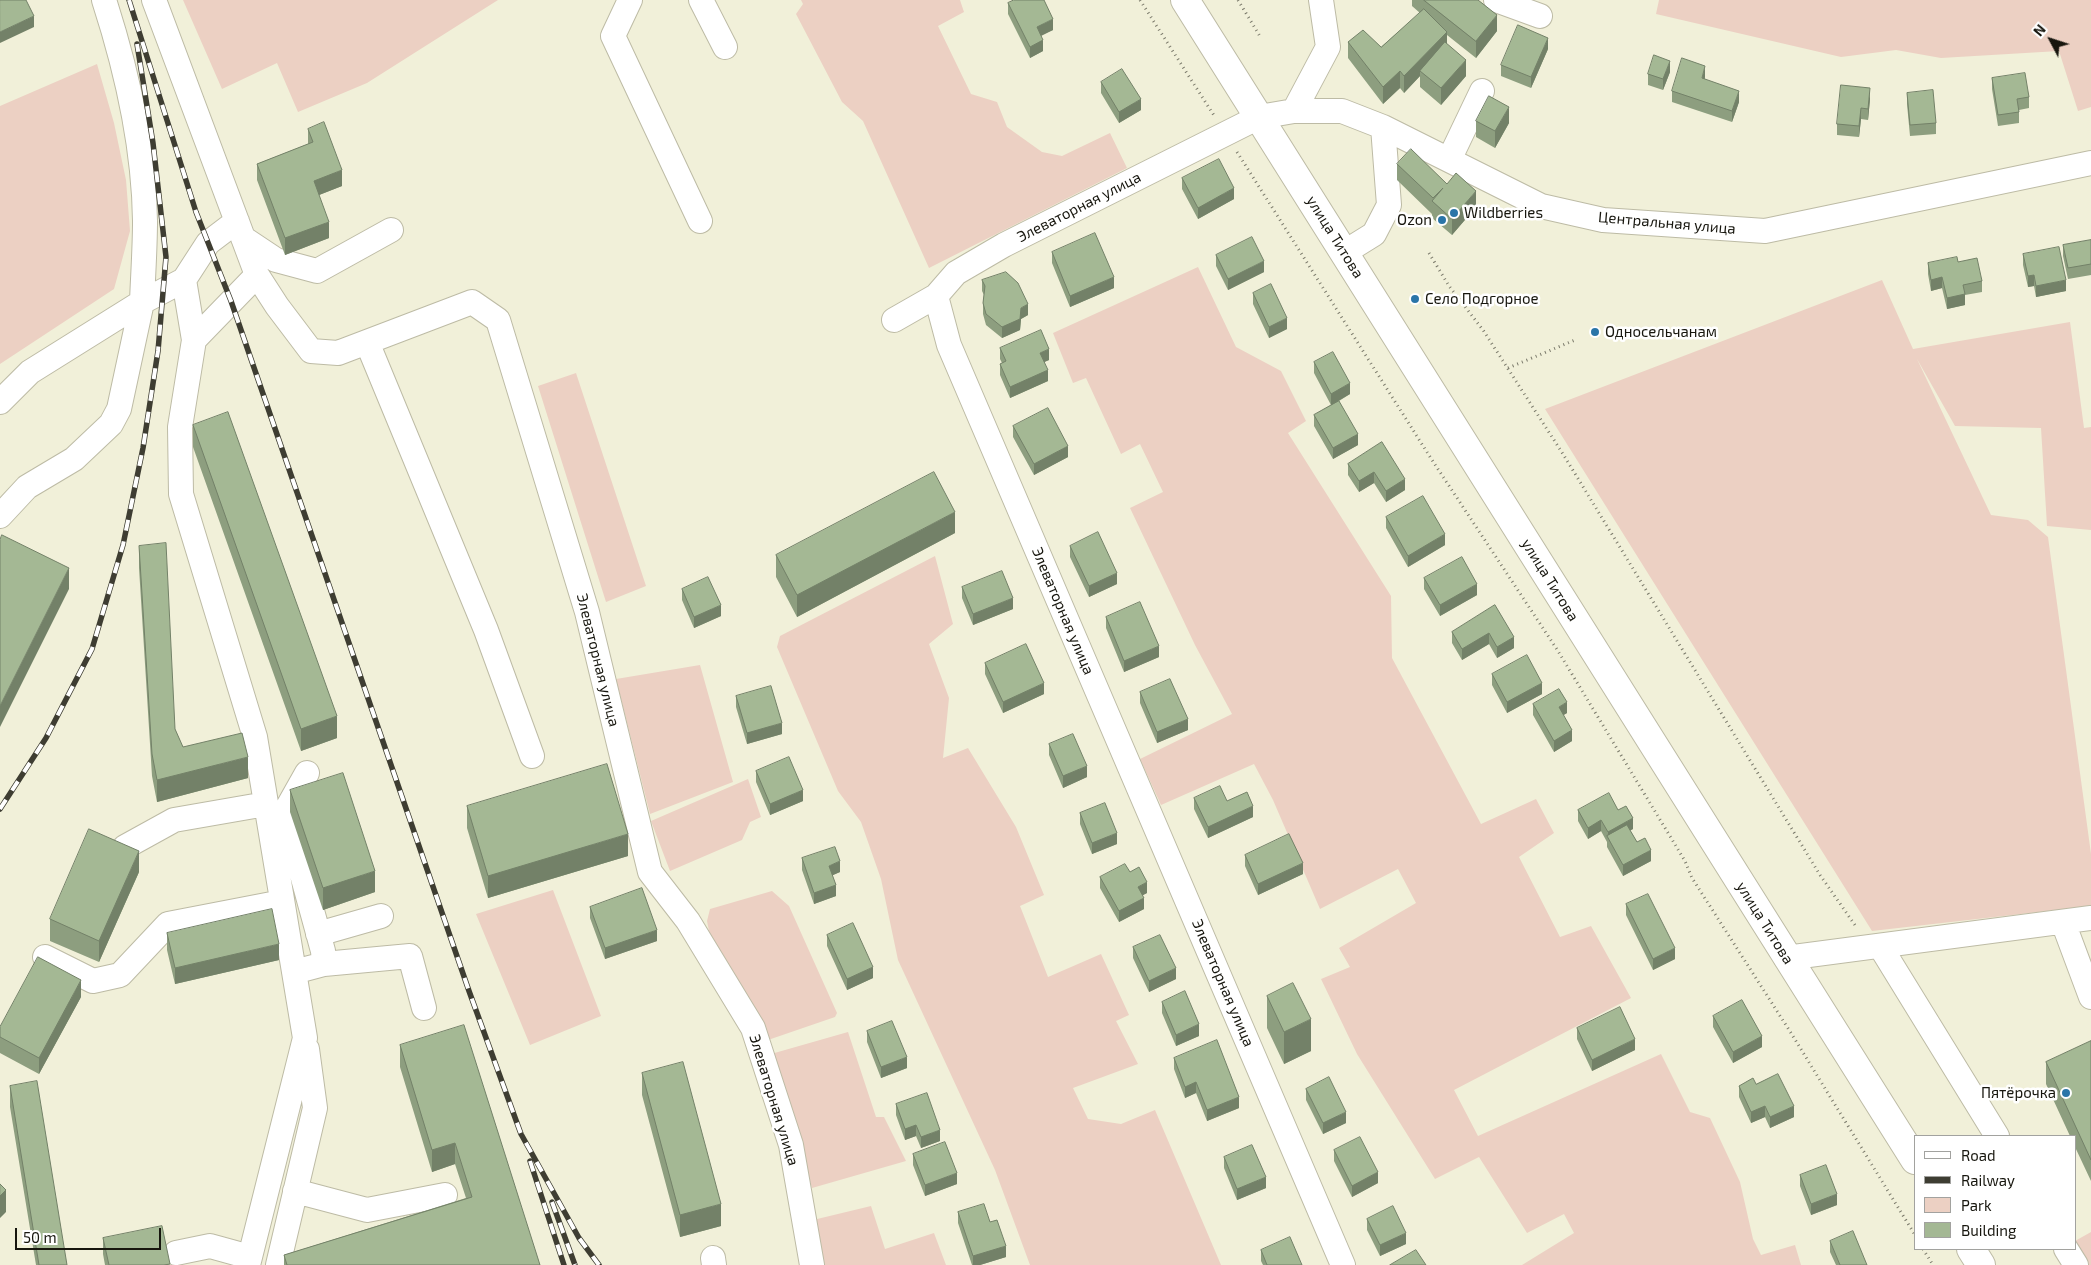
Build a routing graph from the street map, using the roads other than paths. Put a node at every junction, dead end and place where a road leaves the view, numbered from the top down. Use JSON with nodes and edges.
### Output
{"nodes":[{"id":1,"x":104,"y":0,"type":"edge"},
{"id":2,"x":154,"y":0,"type":"edge"},
{"id":3,"x":630,"y":0,"type":"edge"},
{"id":4,"x":701,"y":0,"type":"edge"},
{"id":5,"x":1185,"y":0,"type":"edge"},
{"id":6,"x":1321,"y":0,"type":"edge"},
{"id":7,"x":1511,"y":3,"type":"edge"},
{"id":8,"x":1540,"y":16,"type":"dead end"},
{"id":9,"x":725,"y":47,"type":"dead end"},
{"id":10,"x":1482,"y":91,"type":"dead end"},
{"id":11,"x":1294,"y":111,"type":"junction"},
{"id":12,"x":1259,"y":116,"type":"junction"},
{"id":13,"x":1383,"y":127,"type":"junction"},
{"id":14,"x":1448,"y":160,"type":"junction"},
{"id":15,"x":2091,"y":163,"type":"edge"},
{"id":16,"x":700,"y":221,"type":"dead end"},
{"id":17,"x":240,"y":229,"type":"junction"},
{"id":18,"x":391,"y":230,"type":"dead end"},
{"id":19,"x":1345,"y":252,"type":"junction"},
{"id":20,"x":257,"y":275,"type":"junction"},
{"id":21,"x":184,"y":280,"type":"junction"},
{"id":22,"x":936,"y":296,"type":"junction"},
{"id":23,"x":142,"y":302,"type":"junction"},
{"id":24,"x":894,"y":320,"type":"dead end"},
{"id":25,"x":194,"y":340,"type":"junction"},
{"id":26,"x":367,"y":342,"type":"junction"},
{"id":27,"x":0,"y":402,"type":"edge"},
{"id":28,"x":0,"y":516,"type":"edge"},
{"id":29,"x":532,"y":756,"type":"dead end"},
{"id":30,"x":307,"y":774,"type":"dead end"},
{"id":31,"x":266,"y":804,"type":"junction"},
{"id":32,"x":125,"y":847,"type":"edge"},
{"id":33,"x":282,"y":902,"type":"junction"},
{"id":34,"x":381,"y":916,"type":"dead end"},
{"id":35,"x":2091,"y":918,"type":"edge"},
{"id":36,"x":2063,"y":922,"type":"junction"},
{"id":37,"x":318,"y":934,"type":"junction"},
{"id":38,"x":1875,"y":947,"type":"junction"},
{"id":39,"x":45,"y":957,"type":"dead end"},
{"id":40,"x":1786,"y":958,"type":"junction"},
{"id":41,"x":324,"y":964,"type":"junction"},
{"id":42,"x":294,"y":972,"type":"junction"},
{"id":43,"x":2091,"y":997,"type":"edge"},
{"id":44,"x":424,"y":1008,"type":"dead end"},
{"id":45,"x":305,"y":1038,"type":"junction"},
{"id":46,"x":1996,"y":1135,"type":"edge"},
{"id":47,"x":1914,"y":1158,"type":"edge"},
{"id":48,"x":295,"y":1191,"type":"junction"},
{"id":49,"x":445,"y":1195,"type":"dead end"},
{"id":50,"x":1972,"y":1250,"type":"edge"},
{"id":51,"x":2067,"y":1250,"type":"edge"},
{"id":52,"x":176,"y":1253,"type":"dead end"},
{"id":53,"x":249,"y":1261,"type":"edge"},
{"id":54,"x":278,"y":1265,"type":"edge"},
{"id":55,"x":812,"y":1265,"type":"edge"},
{"id":56,"x":1343,"y":1265,"type":"edge"},
{"id":57,"x":1981,"y":1265,"type":"edge"},
{"id":58,"x":2076,"y":1265,"type":"edge"}],
"edges":[{"from":1,"to":23,"type":"street"},
{"from":2,"to":17,"type":"street"},
{"from":3,"to":16,"type":"street"},
{"from":4,"to":9,"type":"street"},
{"from":5,"to":12,"type":"main road","name":"улица Титова"},
{"from":6,"to":11,"type":"street"},
{"from":7,"to":8,"type":"street"},
{"from":10,"to":14,"type":"street"},
{"from":11,"to":12,"type":"street","name":"Центральная улица"},
{"from":11,"to":13,"type":"street","name":"Центральная улица"},
{"from":12,"to":19,"type":"main road","name":"улица Титова"},
{"from":12,"to":22,"type":"street","name":"Элеваторная улица"},
{"from":13,"to":14,"type":"street","name":"Центральная улица"},
{"from":13,"to":19,"type":"street"},
{"from":14,"to":15,"type":"street","name":"Центральная улица"},
{"from":17,"to":18,"type":"street"},
{"from":17,"to":20,"type":"street"},
{"from":17,"to":21,"type":"street"},
{"from":19,"to":40,"type":"main road","name":"улица Титова"},
{"from":20,"to":25,"type":"street"},
{"from":20,"to":26,"type":"street","name":"Элеваторная улица"},
{"from":21,"to":23,"type":"street"},
{"from":21,"to":25,"type":"street"},
{"from":22,"to":24,"type":"street"},
{"from":22,"to":56,"type":"street","name":"Элеваторная улица"},
{"from":23,"to":27,"type":"street"},
{"from":23,"to":28,"type":"street"},
{"from":25,"to":31,"type":"street"},
{"from":26,"to":29,"type":"street"},
{"from":26,"to":55,"type":"street","name":"Элеваторная улица"},
{"from":30,"to":37,"type":"street"},
{"from":31,"to":32,"type":"street"},
{"from":31,"to":33,"type":"street"},
{"from":33,"to":39,"type":"street"},
{"from":33,"to":42,"type":"street"},
{"from":34,"to":37,"type":"street"},
{"from":35,"to":36,"type":"street"},
{"from":36,"to":38,"type":"street"},
{"from":36,"to":43,"type":"street"},
{"from":37,"to":41,"type":"street"},
{"from":38,"to":40,"type":"street"},
{"from":38,"to":46,"type":"street"},
{"from":40,"to":47,"type":"main road","name":"улица Титова"},
{"from":41,"to":42,"type":"street"},
{"from":41,"to":44,"type":"street"},
{"from":42,"to":45,"type":"street"},
{"from":45,"to":48,"type":"street"},
{"from":45,"to":53,"type":"street"},
{"from":48,"to":49,"type":"street"},
{"from":48,"to":54,"type":"street"},
{"from":50,"to":57,"type":"main road"},
{"from":51,"to":58,"type":"street"},
{"from":52,"to":53,"type":"street"}]}
